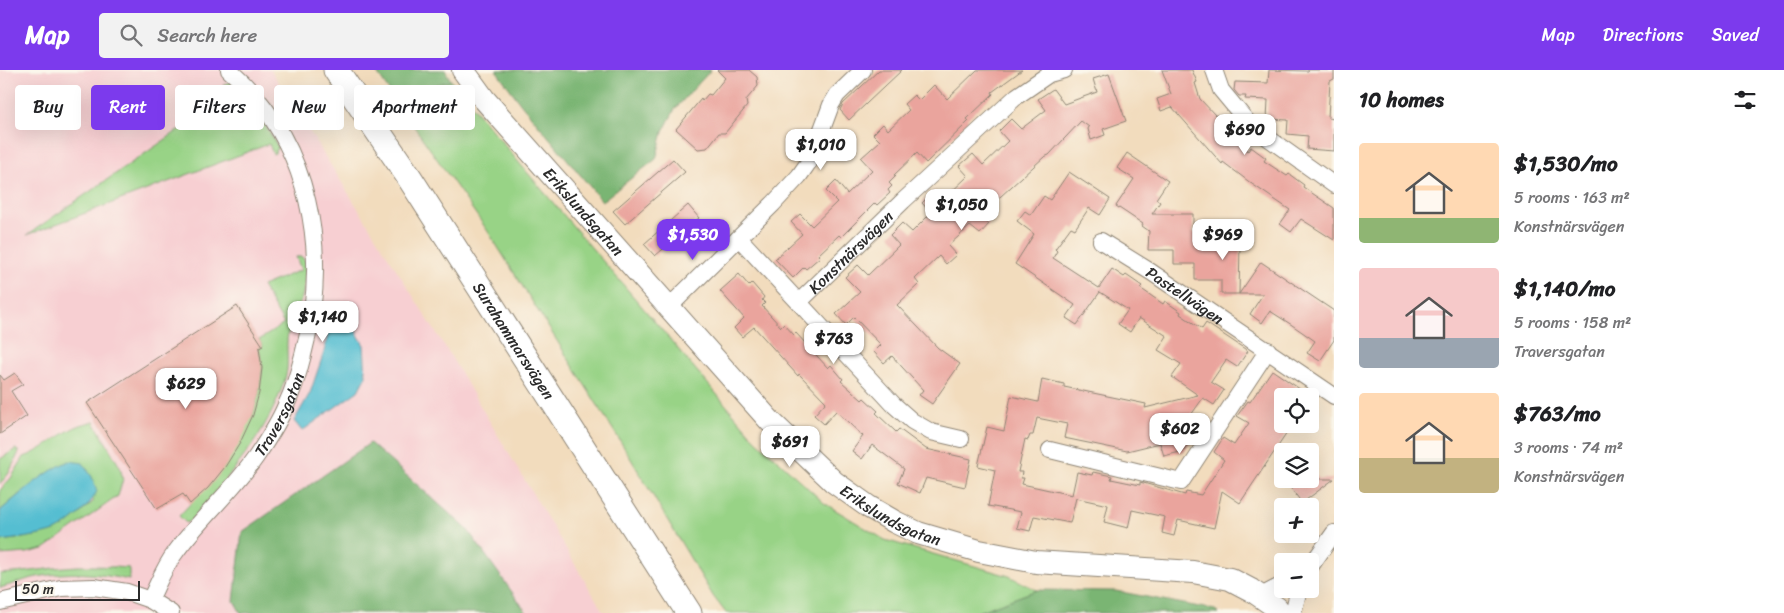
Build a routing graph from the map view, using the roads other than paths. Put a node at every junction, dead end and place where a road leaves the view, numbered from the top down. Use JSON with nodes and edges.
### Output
{"nodes":[{"id":1,"x":228,"y":70,"type":"edge"},
{"id":2,"x":336,"y":70,"type":"edge"},
{"id":3,"x":464,"y":70,"type":"edge"},
{"id":4,"x":863,"y":70,"type":"edge"},
{"id":5,"x":1064,"y":70,"type":"edge"},
{"id":6,"x":1214,"y":70,"type":"edge"},
{"id":7,"x":1334,"y":184,"type":"edge"},
{"id":8,"x":739,"y":238,"type":"junction"},
{"id":9,"x":1101,"y":241,"type":"dead end"},
{"id":10,"x":799,"y":302,"type":"junction"},
{"id":11,"x":669,"y":307,"type":"junction"},
{"id":12,"x":1268,"y":350,"type":"junction"},
{"id":13,"x":1334,"y":396,"type":"edge"},
{"id":14,"x":961,"y":439,"type":"dead end"},
{"id":15,"x":1050,"y":450,"type":"dead end"},
{"id":16,"x":1334,"y":533,"type":"edge"},
{"id":17,"x":1319,"y":554,"type":"edge"},
{"id":18,"x":1274,"y":589,"type":"edge"},
{"id":19,"x":1261,"y":596,"type":"junction"},
{"id":20,"x":1296,"y":598,"type":"edge"},
{"id":21,"x":150,"y":600,"type":"junction"},
{"id":22,"x":0,"y":602,"type":"edge"},
{"id":23,"x":170,"y":613,"type":"edge"},
{"id":24,"x":689,"y":613,"type":"edge"},
{"id":25,"x":1281,"y":613,"type":"edge"},
{"id":26,"x":1292,"y":613,"type":"edge"}],
"edges":[{"from":1,"to":21,"type":"street","name":"Traversgatan"},
{"from":2,"to":24,"type":"main road","name":"Surahammarsvägen"},
{"from":3,"to":11,"type":"street","name":"Erikslundsgatan"},
{"from":4,"to":8,"type":"street"},
{"from":5,"to":10,"type":"street","name":"Konstnärsvägen"},
{"from":6,"to":7,"type":"street"},
{"from":8,"to":10,"type":"street","name":"Konstnärsvägen"},
{"from":8,"to":11,"type":"street"},
{"from":9,"to":12,"type":"street","name":"Pastellvägen"},
{"from":10,"to":14,"type":"street","name":"Konstnärsvägen"},
{"from":11,"to":19,"type":"street","name":"Erikslundsgatan"},
{"from":12,"to":13,"type":"street","name":"Pastellvägen"},
{"from":12,"to":15,"type":"street"},
{"from":16,"to":17,"type":"street"},
{"from":18,"to":19,"type":"street"},
{"from":19,"to":25,"type":"street","name":"Erikslundsgatan"},
{"from":20,"to":26,"type":"street"},
{"from":21,"to":22,"type":"street"},
{"from":21,"to":23,"type":"street"}]}
